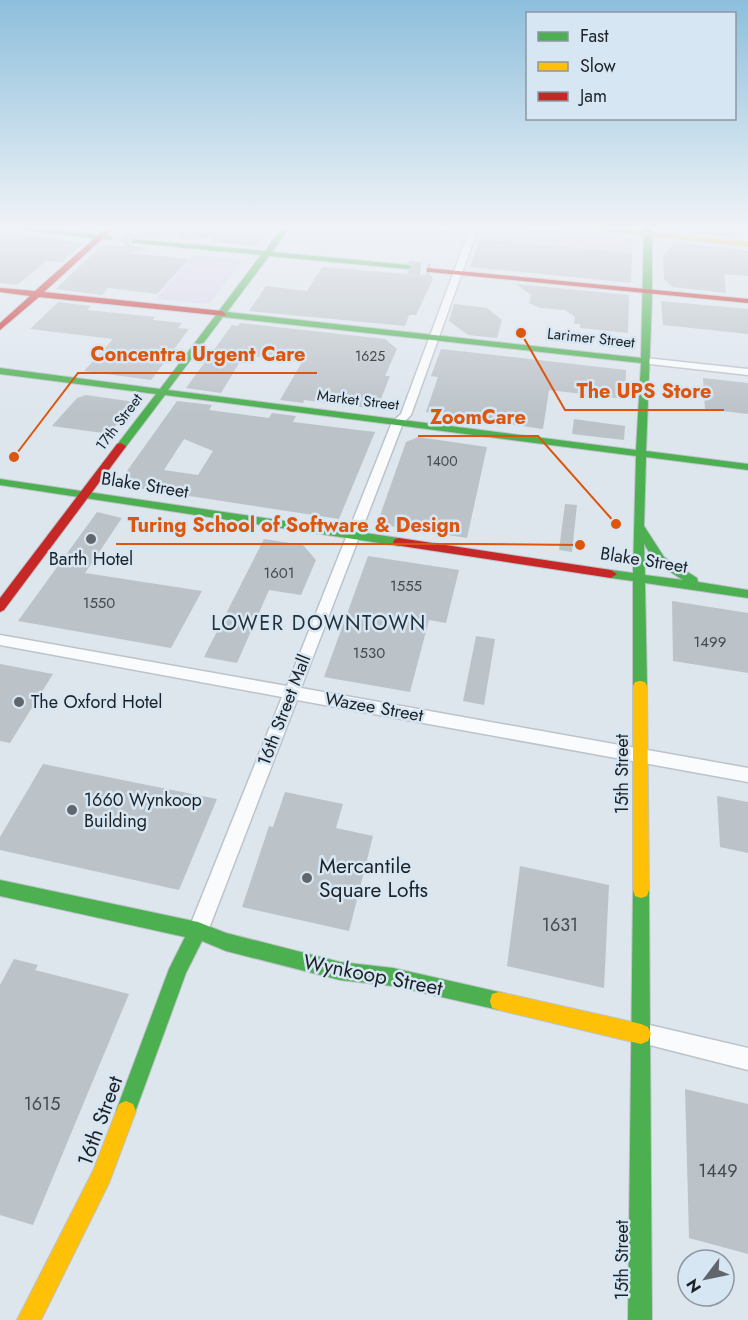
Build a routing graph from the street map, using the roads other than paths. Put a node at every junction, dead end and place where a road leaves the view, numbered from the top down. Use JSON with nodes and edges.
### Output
{"nodes":[{"id":1,"x":0,"y":290,"type":"edge"},
{"id":2,"x":42,"y":290,"type":"edge"},
{"id":3,"x":240,"y":290,"type":"edge"},
{"id":4,"x":448,"y":290,"type":"edge"},
{"id":5,"x":633,"y":290,"type":"edge"},
{"id":6,"x":647,"y":291,"type":"junction"},
{"id":7,"x":37,"y":294,"type":"junction"},
{"id":8,"x":748,"y":301,"type":"edge"},
{"id":9,"x":221,"y":314,"type":"junction"},
{"id":10,"x":0,"y":327,"type":"edge"},
{"id":11,"x":430,"y":337,"type":"junction"},
{"id":12,"x":645,"y":361,"type":"junction"},
{"id":13,"x":0,"y":371,"type":"edge"},
{"id":14,"x":748,"y":372,"type":"edge"},
{"id":15,"x":163,"y":392,"type":"junction"},
{"id":16,"x":398,"y":422,"type":"junction"},
{"id":17,"x":641,"y":453,"type":"junction"},
{"id":18,"x":748,"y":467,"type":"edge"},
{"id":19,"x":0,"y":482,"type":"edge"},
{"id":20,"x":85,"y":495,"type":"junction"},
{"id":21,"x":638,"y":523,"type":"junction"},
{"id":22,"x":353,"y":535,"type":"junction"},
{"id":23,"x":639,"y":578,"type":"junction"},
{"id":24,"x":709,"y":588,"type":"junction"},
{"id":25,"x":748,"y":594,"type":"edge"},
{"id":26,"x":0,"y":607,"type":"edge"},
{"id":27,"x":0,"y":640,"type":"edge"},
{"id":28,"x":291,"y":692,"type":"junction"},
{"id":29,"x":641,"y":755,"type":"junction"},
{"id":30,"x":748,"y":775,"type":"edge"},
{"id":31,"x":0,"y":888,"type":"edge"},
{"id":32,"x":198,"y":931,"type":"junction"},
{"id":33,"x":641,"y":1034,"type":"junction"},
{"id":34,"x":748,"y":1059,"type":"edge"},
{"id":35,"x":29,"y":1320,"type":"edge"},
{"id":36,"x":640,"y":1320,"type":"edge"}],
"edges":[{"from":1,"to":7,"type":"main road","name":"Larimer Street"},
{"from":2,"to":7,"type":"main road"},
{"from":3,"to":9,"type":"main road","name":"17th Street"},
{"from":4,"to":11,"type":"street","name":"16th Street Mall"},
{"from":5,"to":6,"type":"main road"},
{"from":6,"to":8,"type":"main road"},
{"from":6,"to":12,"type":"main road","name":"15th Street"},
{"from":7,"to":9,"type":"main road","name":"Larimer Street"},
{"from":7,"to":10,"type":"main road"},
{"from":9,"to":11,"type":"main road","name":"Larimer Street"},
{"from":9,"to":15,"type":"main road","name":"17th Street"},
{"from":11,"to":12,"type":"main road","name":"Larimer Street"},
{"from":11,"to":16,"type":"street","name":"16th Street Mall"},
{"from":12,"to":14,"type":"street","name":"Larimer Street"},
{"from":12,"to":17,"type":"main road","name":"15th Street"},
{"from":13,"to":15,"type":"main road","name":"Market Street"},
{"from":15,"to":16,"type":"main road","name":"Market Street"},
{"from":15,"to":20,"type":"main road","name":"17th Street"},
{"from":16,"to":17,"type":"main road","name":"Market Street"},
{"from":16,"to":22,"type":"street","name":"16th Street Mall"},
{"from":17,"to":18,"type":"main road","name":"Market Street"},
{"from":17,"to":21,"type":"main road","name":"15th Street"},
{"from":19,"to":20,"type":"main road","name":"Blake Street"},
{"from":20,"to":22,"type":"main road","name":"Blake Street"},
{"from":20,"to":26,"type":"main road","name":"17th Street"},
{"from":21,"to":23,"type":"main road","name":"15th Street"},
{"from":21,"to":24,"type":"main road"},
{"from":22,"to":23,"type":"main road","name":"Blake Street"},
{"from":22,"to":28,"type":"street","name":"16th Street Mall"},
{"from":23,"to":24,"type":"main road","name":"Blake Street"},
{"from":23,"to":29,"type":"main road","name":"15th Street"},
{"from":24,"to":25,"type":"main road","name":"Blake Street"},
{"from":27,"to":28,"type":"street","name":"Wazee Street"},
{"from":28,"to":29,"type":"street","name":"Wazee Street"},
{"from":28,"to":32,"type":"street","name":"16th Street Mall"},
{"from":29,"to":30,"type":"street","name":"Wazee Street"},
{"from":29,"to":33,"type":"main road","name":"15th Street"},
{"from":31,"to":32,"type":"main road","name":"Wynkoop Street"},
{"from":32,"to":33,"type":"main road","name":"Wynkoop Street"},
{"from":32,"to":35,"type":"main road","name":"16th Street"},
{"from":33,"to":34,"type":"street","name":"Wynkoop Street"},
{"from":33,"to":36,"type":"main road","name":"15th Street"}]}
